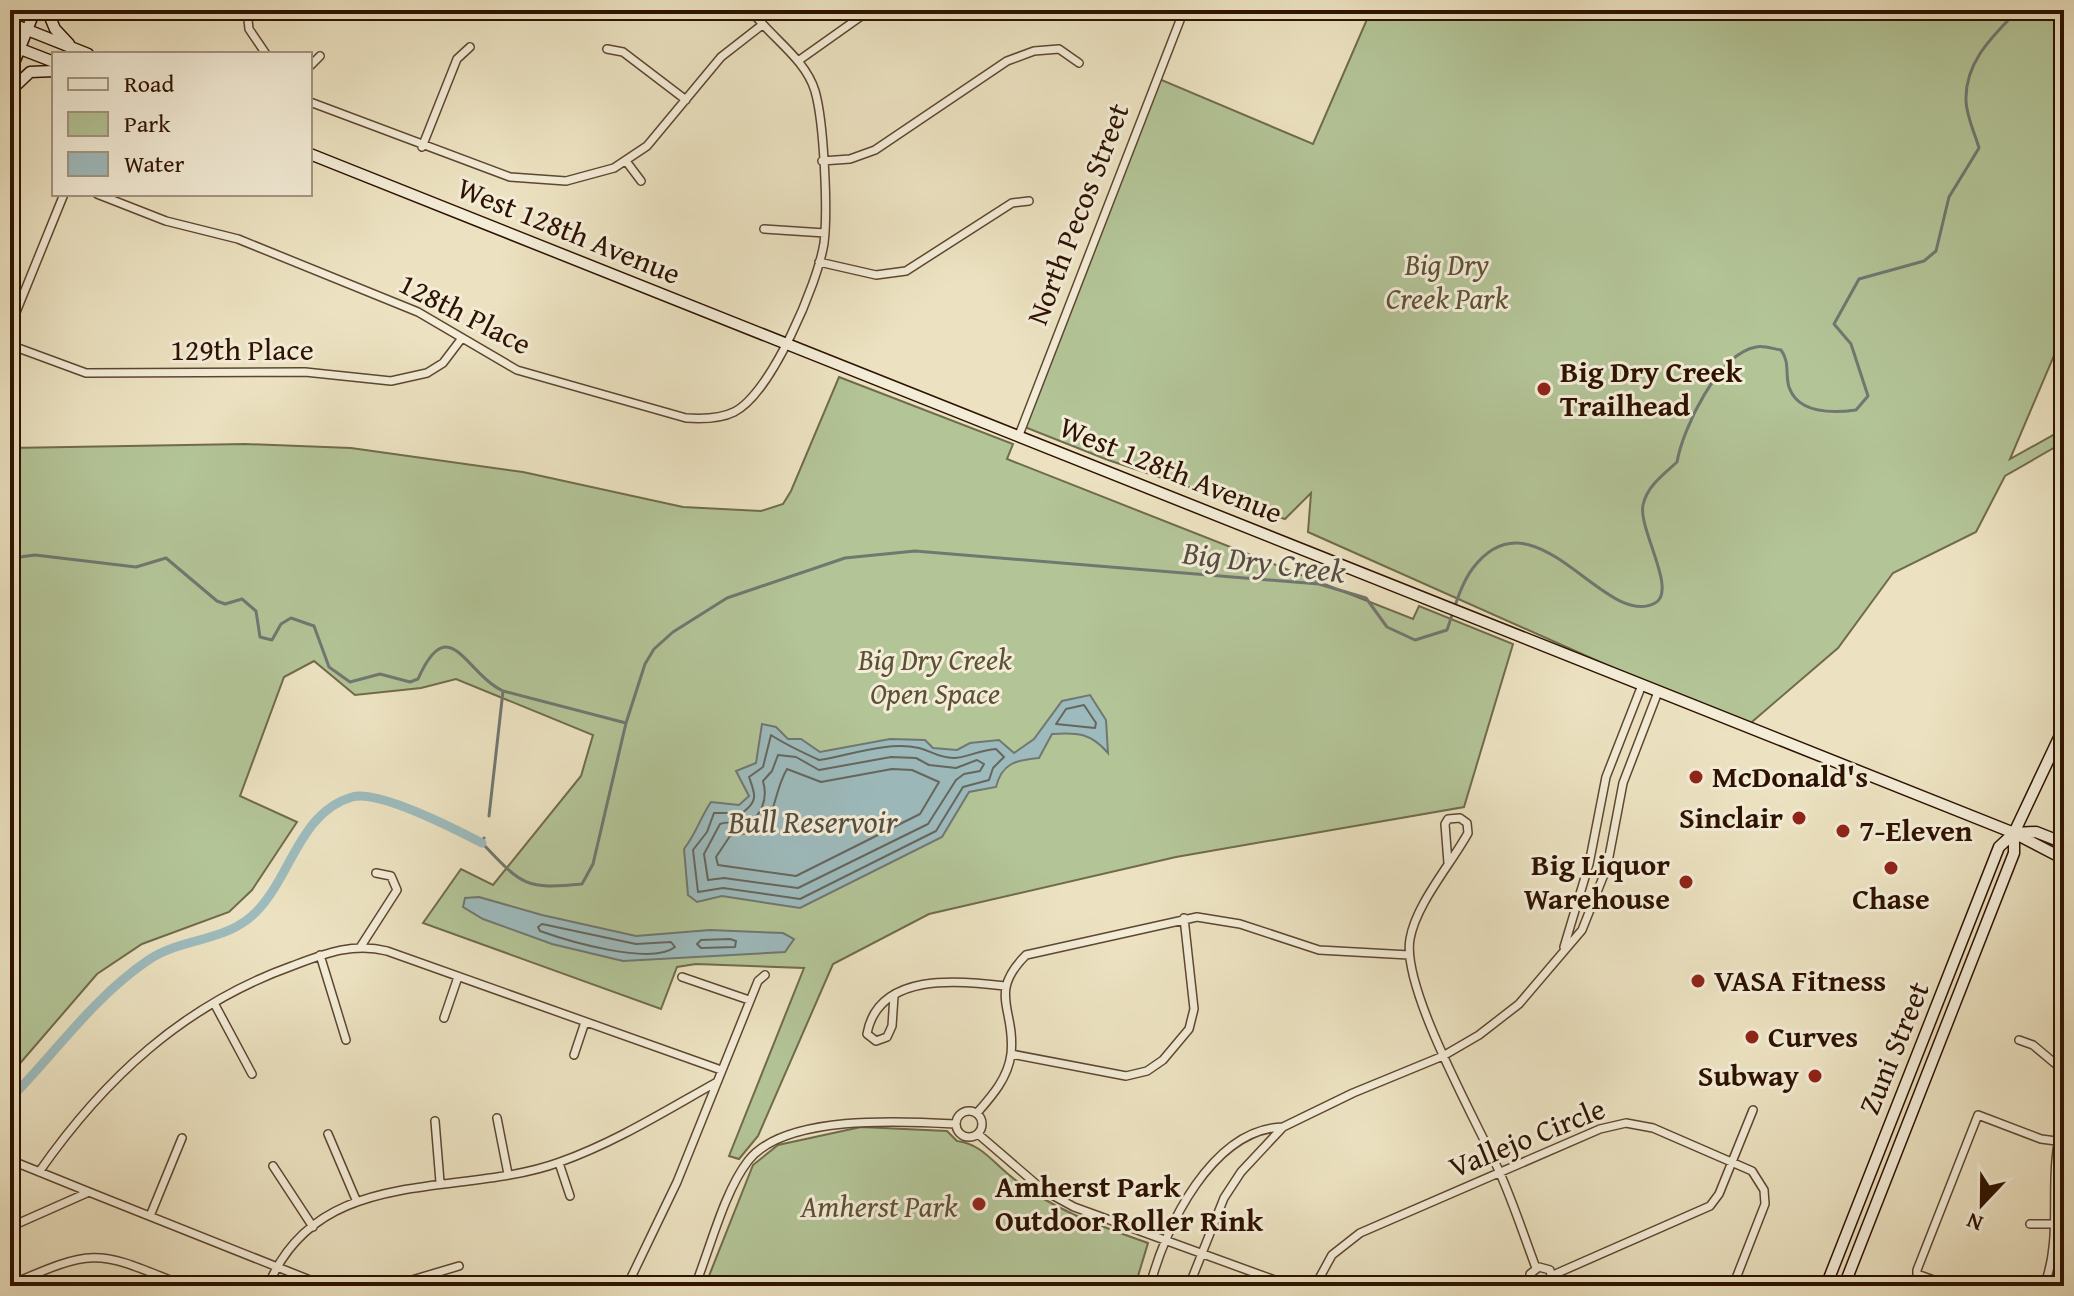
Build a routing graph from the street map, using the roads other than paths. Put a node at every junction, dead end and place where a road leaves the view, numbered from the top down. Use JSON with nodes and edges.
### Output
{"nodes":[{"id":1,"x":35,"y":10,"type":"edge"},
{"id":2,"x":47,"y":10,"type":"edge"},
{"id":3,"x":247,"y":10,"type":"edge"},
{"id":4,"x":751,"y":10,"type":"edge"},
{"id":5,"x":870,"y":10,"type":"edge"},
{"id":6,"x":1184,"y":10,"type":"edge"},
{"id":7,"x":13,"y":11,"type":"edge"},
{"id":8,"x":10,"y":21,"type":"edge"},
{"id":9,"x":762,"y":25,"type":"junction"},
{"id":10,"x":27,"y":30,"type":"junction"},
{"id":11,"x":15,"y":47,"type":"edge"},
{"id":12,"x":470,"y":47,"type":"dead end"},
{"id":13,"x":73,"y":48,"type":"junction"},
{"id":14,"x":607,"y":49,"type":"dead end"},
{"id":15,"x":83,"y":52,"type":"edge"},
{"id":16,"x":265,"y":52,"type":"edge"},
{"id":17,"x":320,"y":56,"type":"dead end"},
{"id":18,"x":52,"y":61,"type":"edge"},
{"id":19,"x":798,"y":61,"type":"junction"},
{"id":20,"x":1079,"y":63,"type":"dead end"},
{"id":21,"x":312,"y":64,"type":"edge"},
{"id":22,"x":52,"y":71,"type":"edge"},
{"id":23,"x":10,"y":73,"type":"edge"},
{"id":24,"x":10,"y":91,"type":"edge"},
{"id":25,"x":686,"y":100,"type":"junction"},
{"id":26,"x":312,"y":103,"type":"edge"},
{"id":27,"x":422,"y":147,"type":"junction"},
{"id":28,"x":312,"y":155,"type":"edge"},
{"id":29,"x":626,"y":161,"type":"junction"},
{"id":30,"x":822,"y":161,"type":"junction"},
{"id":31,"x":641,"y":181,"type":"dead end"},
{"id":32,"x":63,"y":196,"type":"edge"},
{"id":33,"x":102,"y":196,"type":"edge"},
{"id":34,"x":1029,"y":201,"type":"dead end"},
{"id":35,"x":764,"y":229,"type":"dead end"},
{"id":36,"x":825,"y":233,"type":"junction"},
{"id":37,"x":819,"y":262,"type":"junction"},
{"id":38,"x":10,"y":327,"type":"edge"},
{"id":39,"x":462,"y":338,"type":"junction"},
{"id":40,"x":786,"y":343,"type":"junction"},
{"id":41,"x":10,"y":345,"type":"edge"},
{"id":42,"x":1019,"y":435,"type":"junction"},
{"id":43,"x":1642,"y":685,"type":"junction"},
{"id":44,"x":1658,"y":692,"type":"junction"},
{"id":45,"x":2064,"y":727,"type":"edge"},
{"id":46,"x":1604,"y":784,"type":"junction"},
{"id":47,"x":1621,"y":791,"type":"junction"},
{"id":48,"x":2014,"y":833,"type":"junction"},
{"id":49,"x":2064,"y":843,"type":"edge"},
{"id":50,"x":2064,"y":859,"type":"edge"},
{"id":51,"x":1448,"y":863,"type":"junction"},
{"id":52,"x":376,"y":873,"type":"dead end"},
{"id":53,"x":1184,"y":918,"type":"junction"},
{"id":54,"x":361,"y":946,"type":"junction"},
{"id":55,"x":1564,"y":948,"type":"junction"},
{"id":56,"x":320,"y":955,"type":"junction"},
{"id":57,"x":1409,"y":955,"type":"junction"},
{"id":58,"x":765,"y":975,"type":"dead end"},
{"id":59,"x":458,"y":977,"type":"junction"},
{"id":60,"x":682,"y":977,"type":"dead end"},
{"id":61,"x":1005,"y":986,"type":"junction"},
{"id":62,"x":894,"y":996,"type":"junction"},
{"id":63,"x":749,"y":1000,"type":"junction"},
{"id":64,"x":214,"y":1003,"type":"junction"},
{"id":65,"x":444,"y":1018,"type":"dead end"},
{"id":66,"x":585,"y":1022,"type":"junction"},
{"id":67,"x":346,"y":1040,"type":"dead end"},
{"id":68,"x":2019,"y":1040,"type":"dead end"},
{"id":69,"x":1011,"y":1054,"type":"junction"},
{"id":70,"x":574,"y":1055,"type":"dead end"},
{"id":71,"x":1443,"y":1056,"type":"junction"},
{"id":72,"x":721,"y":1070,"type":"junction"},
{"id":73,"x":2064,"y":1071,"type":"edge"},
{"id":74,"x":252,"y":1074,"type":"dead end"},
{"id":75,"x":717,"y":1082,"type":"junction"},
{"id":76,"x":1753,"y":1110,"type":"dead end"},
{"id":77,"x":977,"y":1113,"type":"junction"},
{"id":78,"x":497,"y":1118,"type":"dead end"},
{"id":79,"x":435,"y":1121,"type":"dead end"},
{"id":80,"x":2064,"y":1121,"type":"edge"},
{"id":81,"x":956,"y":1124,"type":"junction"},
{"id":82,"x":1283,"y":1127,"type":"junction"},
{"id":83,"x":328,"y":1134,"type":"dead end"},
{"id":84,"x":978,"y":1134,"type":"junction"},
{"id":85,"x":182,"y":1138,"type":"dead end"},
{"id":86,"x":2061,"y":1142,"type":"edge"},
{"id":87,"x":10,"y":1160,"type":"edge"},
{"id":88,"x":1733,"y":1160,"type":"junction"},
{"id":89,"x":559,"y":1163,"type":"junction"},
{"id":90,"x":273,"y":1166,"type":"dead end"},
{"id":91,"x":39,"y":1172,"type":"junction"},
{"id":92,"x":508,"y":1174,"type":"junction"},
{"id":93,"x":1500,"y":1174,"type":"junction"},
{"id":94,"x":440,"y":1182,"type":"junction"},
{"id":95,"x":89,"y":1192,"type":"junction"},
{"id":96,"x":570,"y":1196,"type":"dead end"},
{"id":97,"x":357,"y":1202,"type":"junction"},
{"id":98,"x":150,"y":1216,"type":"junction"},
{"id":99,"x":2030,"y":1224,"type":"dead end"},
{"id":100,"x":10,"y":1227,"type":"edge"},
{"id":101,"x":313,"y":1227,"type":"junction"},
{"id":102,"x":2058,"y":1227,"type":"edge"},
{"id":103,"x":1164,"y":1240,"type":"junction"},
{"id":104,"x":1201,"y":1252,"type":"junction"},
{"id":105,"x":276,"y":1266,"type":"junction"},
{"id":106,"x":459,"y":1266,"type":"dead end"},
{"id":107,"x":1536,"y":1268,"type":"junction"},
{"id":108,"x":1553,"y":1275,"type":"junction"},
{"id":109,"x":525,"y":1283,"type":"dead end"},
{"id":110,"x":10,"y":1285,"type":"edge"},
{"id":111,"x":185,"y":1286,"type":"edge"},
{"id":112,"x":268,"y":1286,"type":"edge"},
{"id":113,"x":325,"y":1286,"type":"edge"},
{"id":114,"x":392,"y":1286,"type":"edge"},
{"id":115,"x":537,"y":1286,"type":"edge"},
{"id":116,"x":627,"y":1286,"type":"edge"},
{"id":117,"x":695,"y":1286,"type":"edge"},
{"id":118,"x":1150,"y":1286,"type":"edge"},
{"id":119,"x":1189,"y":1286,"type":"edge"},
{"id":120,"x":1291,"y":1286,"type":"edge"},
{"id":121,"x":1315,"y":1286,"type":"edge"},
{"id":122,"x":1529,"y":1286,"type":"edge"},
{"id":123,"x":1553,"y":1286,"type":"edge"},
{"id":124,"x":1733,"y":1286,"type":"edge"},
{"id":125,"x":1826,"y":1286,"type":"edge"},
{"id":126,"x":1844,"y":1286,"type":"edge"},
{"id":127,"x":1950,"y":1286,"type":"edge"},
{"id":128,"x":2044,"y":1286,"type":"edge"}],
"edges":[{"from":1,"to":10,"type":"main road"},
{"from":2,"to":13,"type":"main road"},
{"from":3,"to":16,"type":"street"},
{"from":4,"to":9,"type":"street","name":"128th Place"},
{"from":5,"to":19,"type":"street"},
{"from":6,"to":42,"type":"street","name":"North Pecos Street"},
{"from":7,"to":8,"type":"main road"},
{"from":8,"to":10,"type":"main road"},
{"from":9,"to":19,"type":"street","name":"128th Place"},
{"from":9,"to":25,"type":"street"},
{"from":10,"to":11,"type":"main road"},
{"from":10,"to":13,"type":"main road"},
{"from":11,"to":18,"type":"main road"},
{"from":11,"to":23,"type":"main road"},
{"from":12,"to":27,"type":"street"},
{"from":13,"to":15,"type":"main road"},
{"from":14,"to":25,"type":"street"},
{"from":17,"to":21,"type":"street"},
{"from":19,"to":30,"type":"street","name":"128th Place"},
{"from":20,"to":30,"type":"street"},
{"from":22,"to":24,"type":"main road"},
{"from":25,"to":29,"type":"street"},
{"from":26,"to":27,"type":"street"},
{"from":27,"to":29,"type":"street"},
{"from":28,"to":40,"type":"main road","name":"West 128th Avenue"},
{"from":29,"to":31,"type":"street"},
{"from":30,"to":36,"type":"street","name":"128th Place"},
{"from":32,"to":38,"type":"street"},
{"from":33,"to":39,"type":"street","name":"128th Place"},
{"from":34,"to":37,"type":"street"},
{"from":35,"to":36,"type":"street"},
{"from":36,"to":37,"type":"street","name":"128th Place"},
{"from":37,"to":40,"type":"street","name":"128th Place"},
{"from":39,"to":40,"type":"street","name":"128th Place"},
{"from":39,"to":41,"type":"street","name":"129th Place"},
{"from":40,"to":42,"type":"main road","name":"West 128th Avenue"},
{"from":42,"to":43,"type":"main road","name":"West 128th Avenue"},
{"from":43,"to":44,"type":"main road","name":"West 128th Avenue"},
{"from":43,"to":46,"type":"street"},
{"from":44,"to":47,"type":"street"},
{"from":44,"to":48,"type":"main road","name":"West 128th Avenue"},
{"from":45,"to":48,"type":"main road","name":"Zuni Street"},
{"from":46,"to":47,"type":"street"},
{"from":46,"to":55,"type":"street"},
{"from":47,"to":55,"type":"street"},
{"from":48,"to":49,"type":"main road"},
{"from":48,"to":50,"type":"main road"},
{"from":48,"to":125,"type":"main road","name":"Zuni Street"},
{"from":48,"to":126,"type":"main road","name":"Zuni Street"},
{"from":51,"to":51,"type":"street"},
{"from":51,"to":57,"type":"street"},
{"from":52,"to":54,"type":"street"},
{"from":53,"to":57,"type":"street"},
{"from":53,"to":61,"type":"street"},
{"from":53,"to":69,"type":"street"},
{"from":54,"to":56,"type":"street"},
{"from":54,"to":59,"type":"street"},
{"from":55,"to":71,"type":"street"},
{"from":56,"to":64,"type":"street"},
{"from":56,"to":67,"type":"street"},
{"from":57,"to":71,"type":"street"},
{"from":58,"to":63,"type":"street"},
{"from":59,"to":65,"type":"street"},
{"from":59,"to":66,"type":"street"},
{"from":60,"to":63,"type":"street"},
{"from":61,"to":62,"type":"street"},
{"from":61,"to":69,"type":"street"},
{"from":62,"to":62,"type":"street"},
{"from":63,"to":72,"type":"street"},
{"from":64,"to":74,"type":"street"},
{"from":64,"to":91,"type":"street"},
{"from":66,"to":70,"type":"street"},
{"from":66,"to":72,"type":"street"},
{"from":68,"to":73,"type":"street"},
{"from":69,"to":77,"type":"street"},
{"from":71,"to":82,"type":"street"},
{"from":71,"to":93,"type":"street"},
{"from":72,"to":75,"type":"street"},
{"from":75,"to":89,"type":"street"},
{"from":75,"to":116,"type":"street"},
{"from":76,"to":88,"type":"street"},
{"from":77,"to":81,"type":"street"},
{"from":77,"to":84,"type":"street"},
{"from":78,"to":92,"type":"street"},
{"from":79,"to":94,"type":"street"},
{"from":80,"to":86,"type":"street"},
{"from":81,"to":84,"type":"street"},
{"from":81,"to":117,"type":"street"},
{"from":82,"to":103,"type":"street"},
{"from":82,"to":104,"type":"street"},
{"from":83,"to":97,"type":"street"},
{"from":84,"to":103,"type":"street"},
{"from":85,"to":98,"type":"street"},
{"from":86,"to":102,"type":"street"},
{"from":86,"to":127,"type":"street"},
{"from":87,"to":91,"type":"street"},
{"from":88,"to":93,"type":"street","name":"Vallejo Circle"},
{"from":88,"to":108,"type":"street"},
{"from":88,"to":124,"type":"street","name":"Vallejo Circle"},
{"from":89,"to":92,"type":"street"},
{"from":89,"to":96,"type":"street"},
{"from":90,"to":101,"type":"street"},
{"from":91,"to":95,"type":"street"},
{"from":92,"to":94,"type":"street"},
{"from":93,"to":107,"type":"street"},
{"from":93,"to":121,"type":"street","name":"Vallejo Circle"},
{"from":94,"to":97,"type":"street"},
{"from":95,"to":98,"type":"street"},
{"from":95,"to":100,"type":"street"},
{"from":97,"to":101,"type":"street"},
{"from":98,"to":105,"type":"street"},
{"from":99,"to":102,"type":"street"},
{"from":101,"to":105,"type":"street"},
{"from":102,"to":128,"type":"street"},
{"from":103,"to":104,"type":"street"},
{"from":103,"to":118,"type":"street"},
{"from":104,"to":119,"type":"street"},
{"from":104,"to":120,"type":"street"},
{"from":105,"to":112,"type":"street"},
{"from":105,"to":113,"type":"street"},
{"from":106,"to":114,"type":"street"},
{"from":107,"to":108,"type":"street"},
{"from":107,"to":122,"type":"street"},
{"from":108,"to":123,"type":"street"},
{"from":109,"to":115,"type":"street"},
{"from":110,"to":111,"type":"street"}]}
